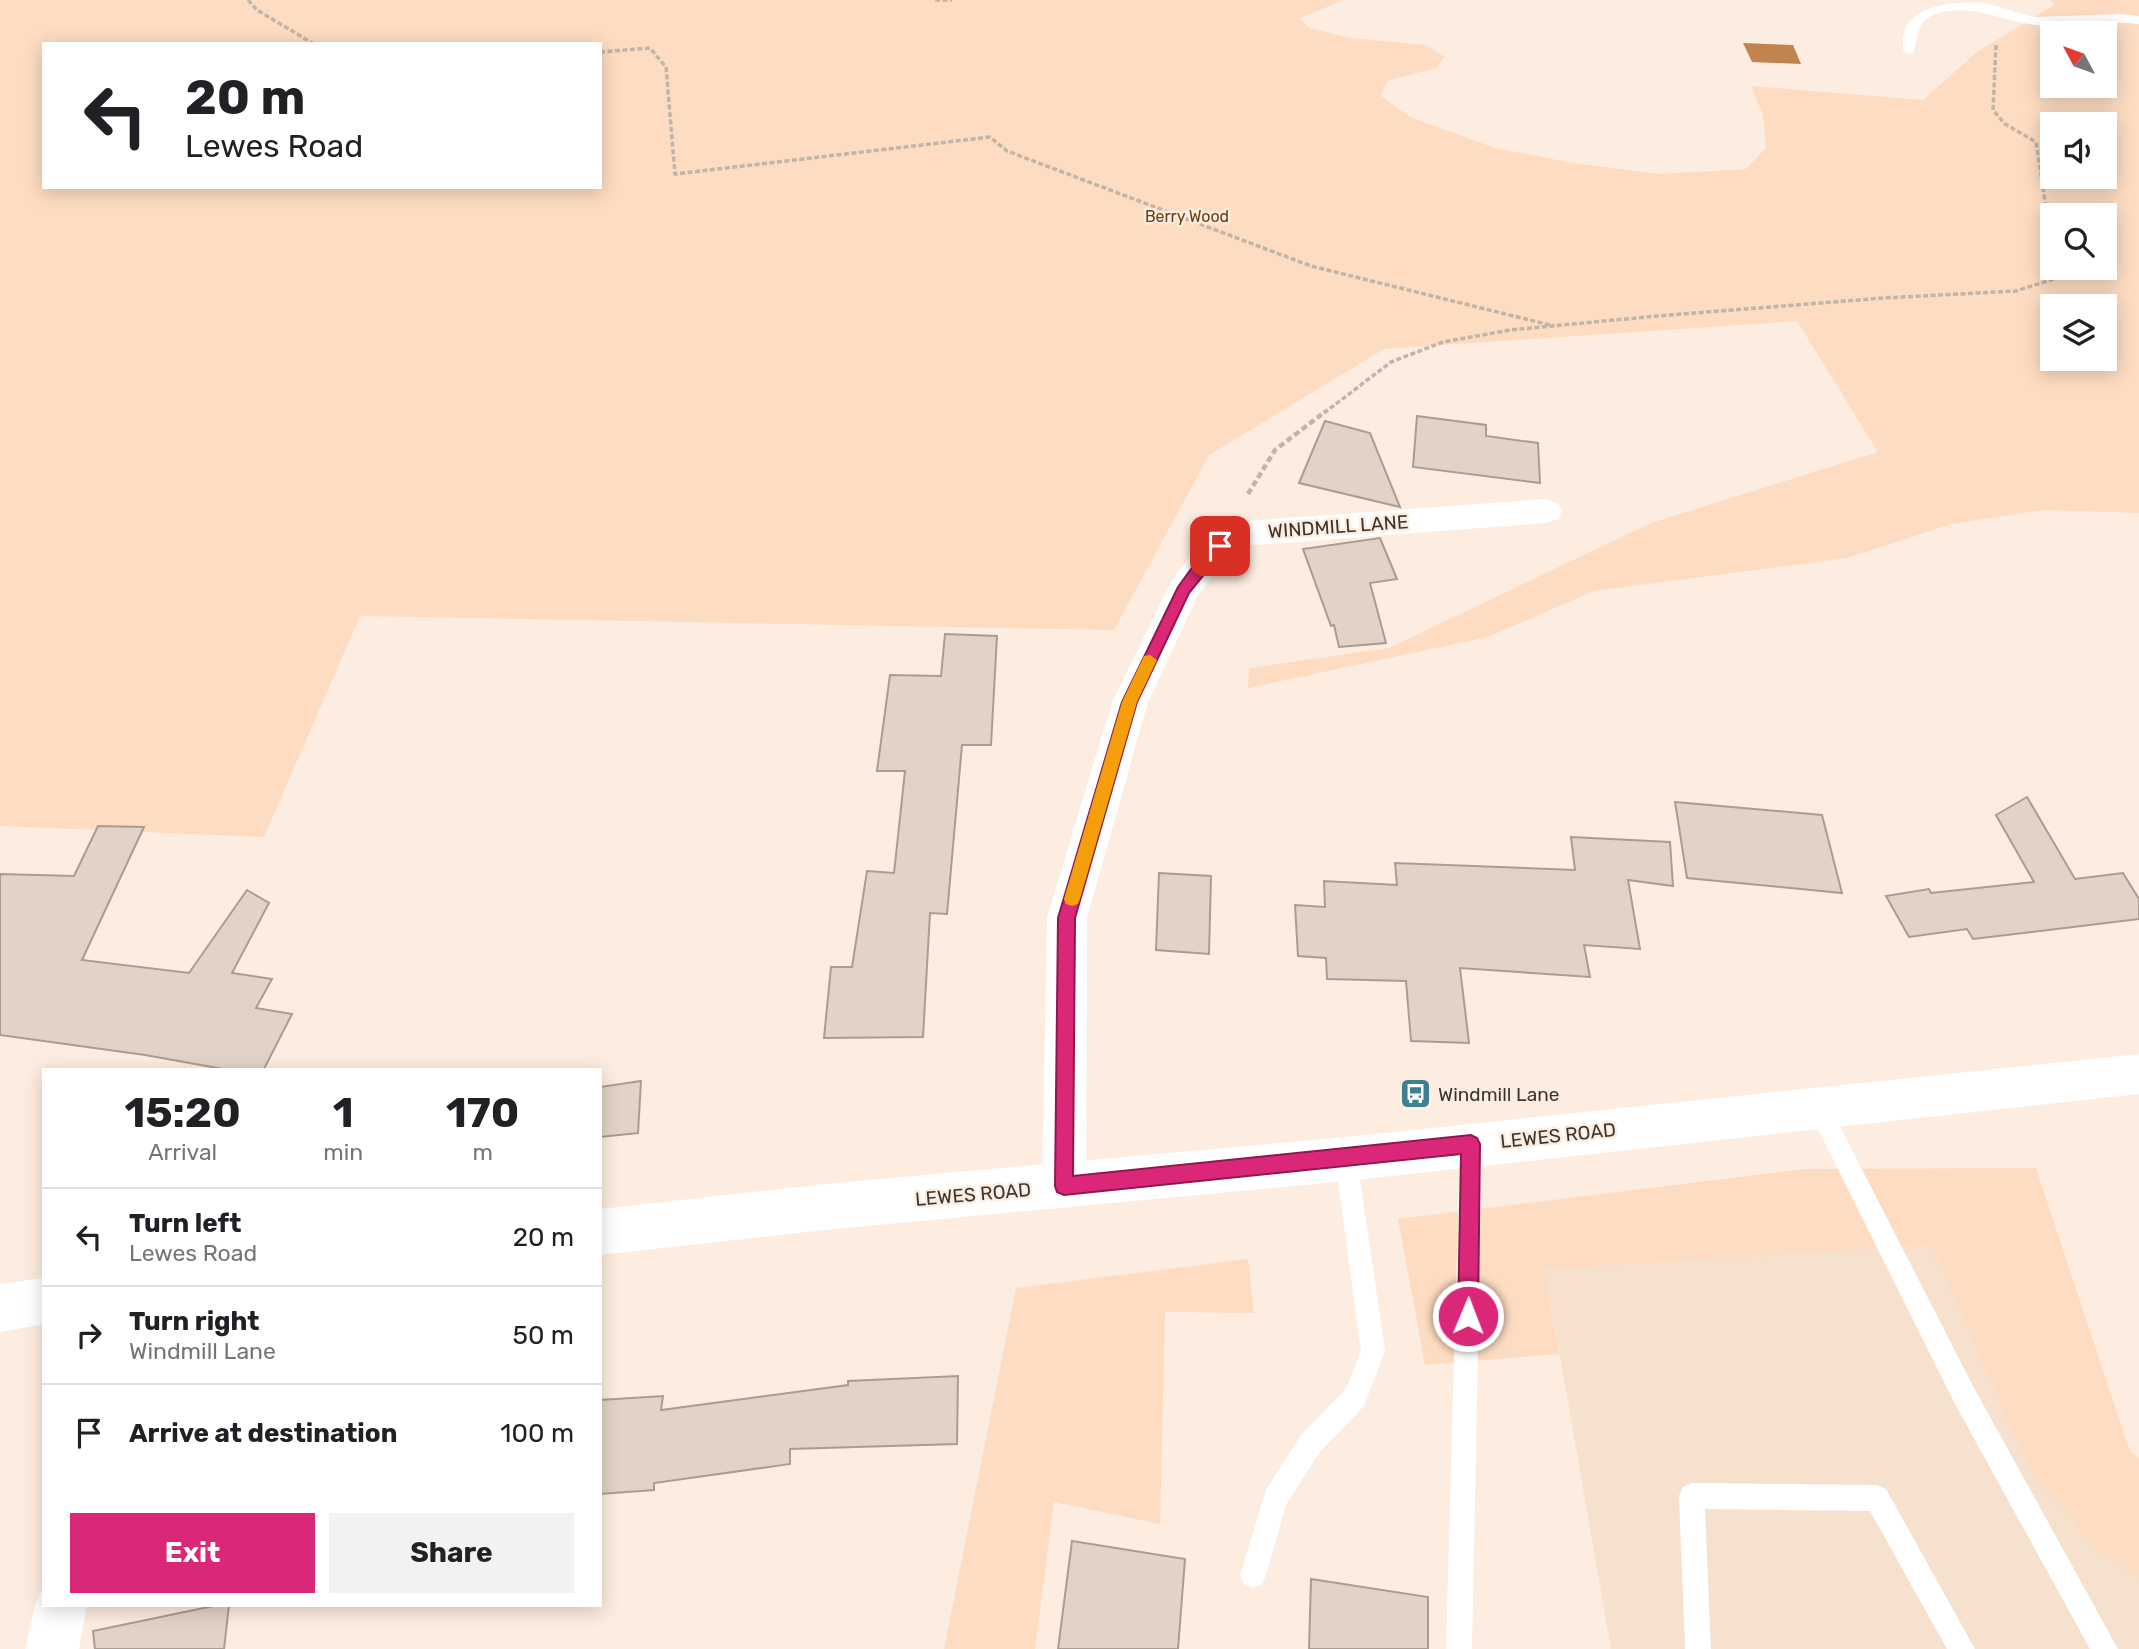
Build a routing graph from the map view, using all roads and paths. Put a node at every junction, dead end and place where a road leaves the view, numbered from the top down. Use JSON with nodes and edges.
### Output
{"nodes":[{"id":1,"x":248,"y":0,"type":"edge"},
{"id":2,"x":935,"y":0,"type":"edge"},
{"id":3,"x":952,"y":0,"type":"edge"},
{"id":4,"x":2035,"y":20,"type":"junction"},
{"id":5,"x":2139,"y":20,"type":"edge"},
{"id":6,"x":311,"y":42,"type":"edge"},
{"id":7,"x":1909,"y":50,"type":"dead end"},
{"id":8,"x":602,"y":52,"type":"edge"},
{"id":9,"x":2045,"y":203,"type":"edge"},
{"id":10,"x":2051,"y":280,"type":"edge"},
{"id":11,"x":1554,"y":326,"type":"junction"},
{"id":12,"x":1546,"y":511,"type":"dead end"},
{"id":13,"x":1233,"y":534,"type":"junction"},
{"id":14,"x":2130,"y":1082,"type":"edge"},
{"id":15,"x":1820,"y":1110,"type":"junction"},
{"id":16,"x":1471,"y":1144,"type":"junction"},
{"id":17,"x":1346,"y":1158,"type":"junction"},
{"id":18,"x":1064,"y":1186,"type":"junction"},
{"id":19,"x":602,"y":1233,"type":"edge"},
{"id":20,"x":42,"y":1301,"type":"edge"},
{"id":21,"x":0,"y":1308,"type":"edge"},
{"id":22,"x":1253,"y":1575,"type":"dead end"},
{"id":23,"x":61,"y":1607,"type":"edge"},
{"id":24,"x":52,"y":1649,"type":"edge"},
{"id":25,"x":1459,"y":1649,"type":"edge"},
{"id":26,"x":1698,"y":1649,"type":"edge"},
{"id":27,"x":1962,"y":1649,"type":"edge"},
{"id":28,"x":2105,"y":1649,"type":"edge"}],
"edges":[{"from":1,"to":6,"type":"path"},
{"from":2,"to":3,"type":"path"},
{"from":4,"to":5,"type":"lane"},
{"from":4,"to":7,"type":"lane"},
{"from":4,"to":9,"type":"path"},
{"from":8,"to":11,"type":"path"},
{"from":10,"to":11,"type":"path"},
{"from":11,"to":13,"type":"path"},
{"from":12,"to":13,"type":"main road","name":"WINDMILL LANE"},
{"from":13,"to":18,"type":"main road"},
{"from":14,"to":15,"type":"main road","name":"LEWES ROAD"},
{"from":15,"to":16,"type":"main road","name":"LEWES ROAD"},
{"from":15,"to":28,"type":"lane"},
{"from":16,"to":17,"type":"main road","name":"LEWES ROAD"},
{"from":16,"to":25,"type":"lane"},
{"from":17,"to":18,"type":"main road","name":"LEWES ROAD"},
{"from":17,"to":22,"type":"lane"},
{"from":18,"to":19,"type":"main road","name":"LEWES ROAD"},
{"from":20,"to":21,"type":"main road"},
{"from":23,"to":24,"type":"main road"},
{"from":26,"to":27,"type":"lane"}]}
